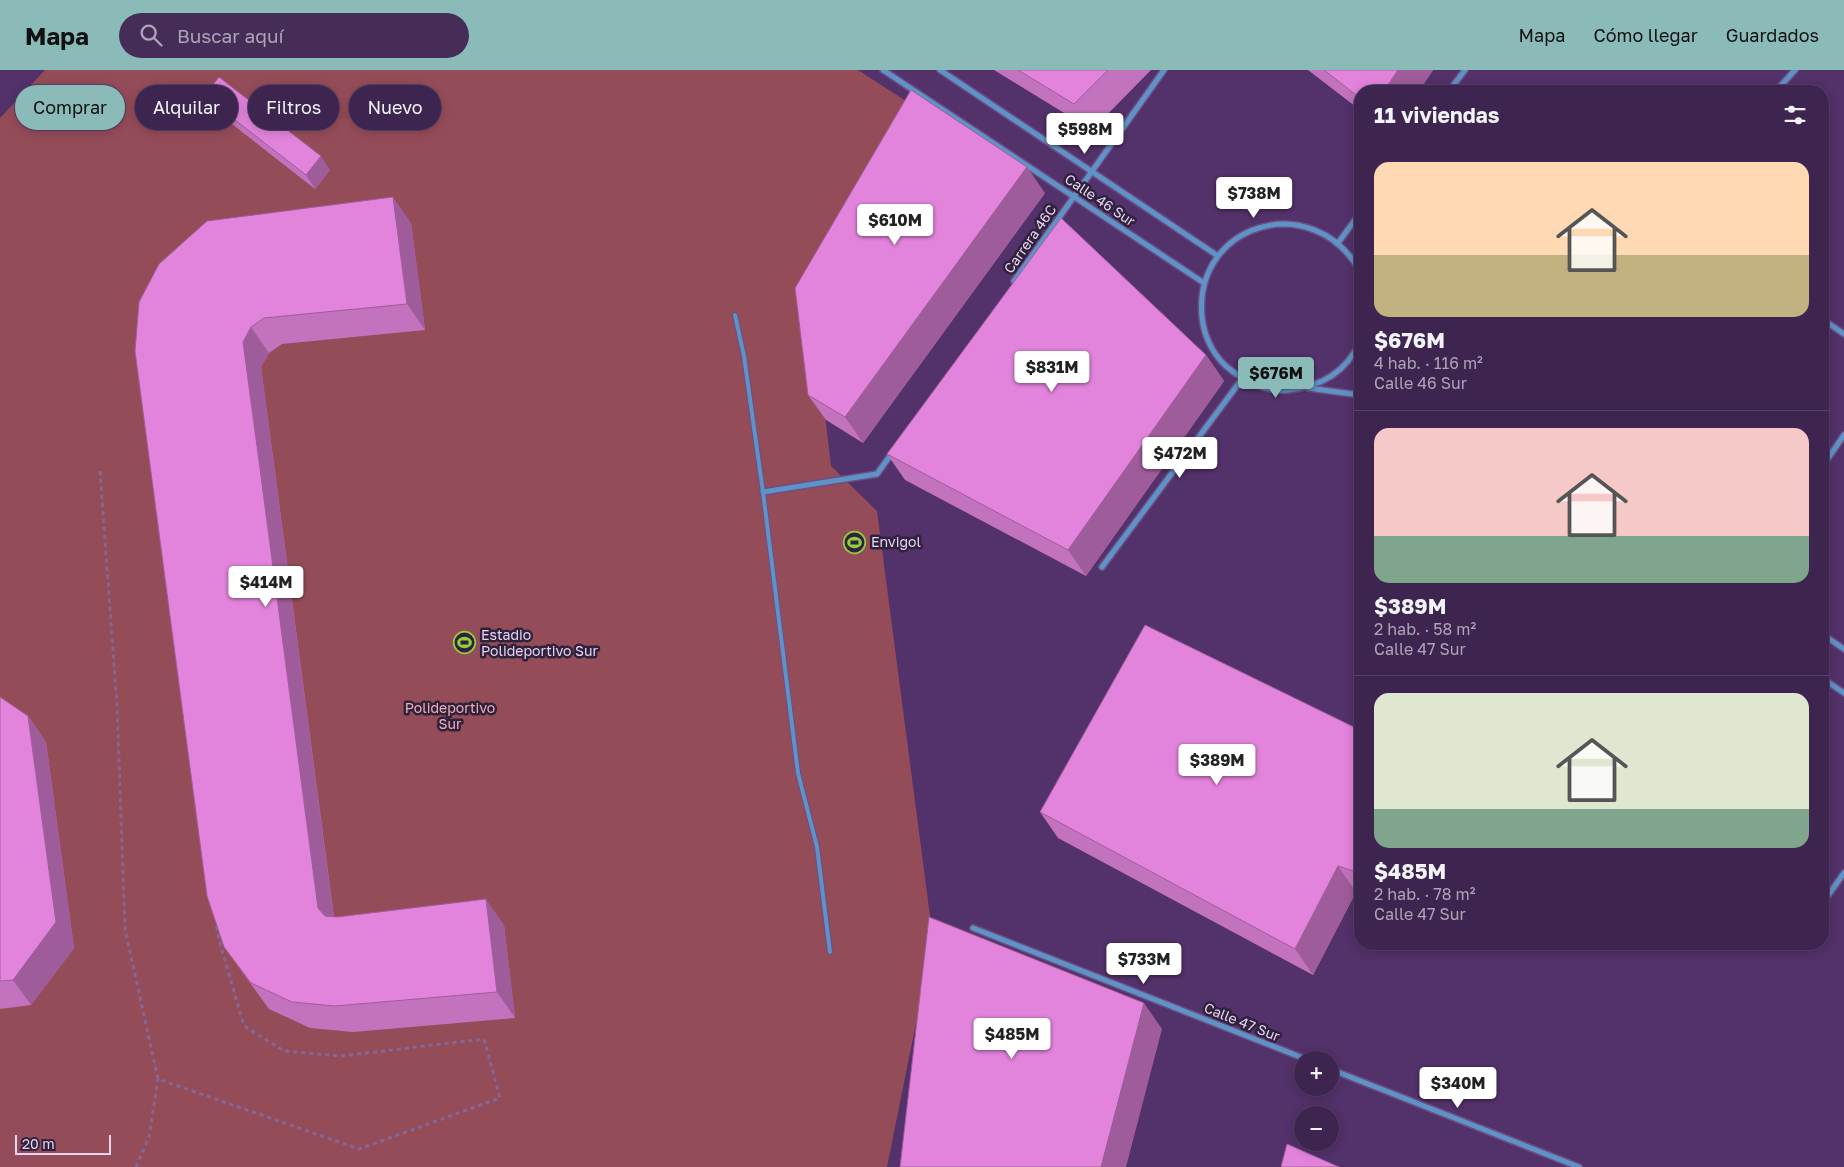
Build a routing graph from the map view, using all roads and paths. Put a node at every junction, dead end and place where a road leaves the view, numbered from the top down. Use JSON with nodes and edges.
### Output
{"nodes":[{"id":1,"x":883,"y":70,"type":"edge"},
{"id":2,"x":940,"y":70,"type":"edge"},
{"id":3,"x":1164,"y":70,"type":"edge"},
{"id":4,"x":1465,"y":70,"type":"edge"},
{"id":5,"x":1795,"y":70,"type":"edge"},
{"id":6,"x":1454,"y":85,"type":"edge"},
{"id":7,"x":1781,"y":85,"type":"edge"},
{"id":8,"x":1092,"y":172,"type":"junction"},
{"id":9,"x":1074,"y":197,"type":"junction"},
{"id":10,"x":1354,"y":220,"type":"edge"},
{"id":11,"x":1338,"y":243,"type":"junction"},
{"id":12,"x":1218,"y":256,"type":"junction"},
{"id":13,"x":1354,"y":260,"type":"edge"},
{"id":14,"x":1204,"y":283,"type":"junction"},
{"id":15,"x":1012,"y":284,"type":"edge"},
{"id":16,"x":735,"y":315,"type":"dead end"},
{"id":17,"x":1829,"y":324,"type":"edge"},
{"id":18,"x":1844,"y":334,"type":"edge"},
{"id":19,"x":1354,"y":354,"type":"edge"},
{"id":20,"x":1242,"y":379,"type":"junction"},
{"id":21,"x":1307,"y":388,"type":"junction"},
{"id":22,"x":1354,"y":394,"type":"edge"},
{"id":23,"x":1844,"y":435,"type":"edge"},
{"id":24,"x":894,"y":450,"type":"edge"},
{"id":25,"x":1829,"y":457,"type":"edge"},
{"id":26,"x":100,"y":471,"type":"dead end"},
{"id":27,"x":763,"y":492,"type":"junction"},
{"id":28,"x":1102,"y":567,"type":"dead end"},
{"id":29,"x":1829,"y":639,"type":"edge"},
{"id":30,"x":1844,"y":649,"type":"edge"},
{"id":31,"x":1829,"y":683,"type":"edge"},
{"id":32,"x":1844,"y":693,"type":"edge"},
{"id":33,"x":1844,"y":873,"type":"edge"},
{"id":34,"x":1829,"y":894,"type":"edge"},
{"id":35,"x":216,"y":921,"type":"edge"},
{"id":36,"x":973,"y":928,"type":"dead end"},
{"id":37,"x":830,"y":952,"type":"dead end"},
{"id":38,"x":1294,"y":1054,"type":"edge"},
{"id":39,"x":1339,"y":1073,"type":"edge"},
{"id":40,"x":158,"y":1079,"type":"junction"},
{"id":41,"x":136,"y":1167,"type":"edge"},
{"id":42,"x":1579,"y":1167,"type":"edge"}],
"edges":[{"from":1,"to":9,"type":"street","name":"Calle 46 Sur"},
{"from":2,"to":8,"type":"street","name":"Calle 46 Sur"},
{"from":3,"to":8,"type":"street","name":"Carrera 46C"},
{"from":4,"to":6,"type":"street"},
{"from":5,"to":7,"type":"street"},
{"from":8,"to":9,"type":"street","name":"Carrera 46C"},
{"from":8,"to":12,"type":"street","name":"Calle 46 Sur"},
{"from":9,"to":14,"type":"street","name":"Calle 46 Sur"},
{"from":9,"to":15,"type":"street","name":"Carrera 46C"},
{"from":10,"to":11,"type":"street"},
{"from":11,"to":12,"type":"street"},
{"from":11,"to":13,"type":"street"},
{"from":12,"to":14,"type":"street"},
{"from":14,"to":20,"type":"street"},
{"from":16,"to":27,"type":"lane"},
{"from":17,"to":18,"type":"street"},
{"from":19,"to":21,"type":"street"},
{"from":20,"to":21,"type":"street"},
{"from":20,"to":28,"type":"street"},
{"from":21,"to":22,"type":"street"},
{"from":23,"to":25,"type":"street"},
{"from":24,"to":27,"type":"street"},
{"from":26,"to":40,"type":"path"},
{"from":27,"to":37,"type":"lane"},
{"from":29,"to":30,"type":"street"},
{"from":31,"to":32,"type":"street"},
{"from":33,"to":34,"type":"street"},
{"from":35,"to":40,"type":"path"},
{"from":36,"to":38,"type":"street","name":"Calle 47 Sur"},
{"from":39,"to":42,"type":"street"},
{"from":40,"to":41,"type":"path"}]}
